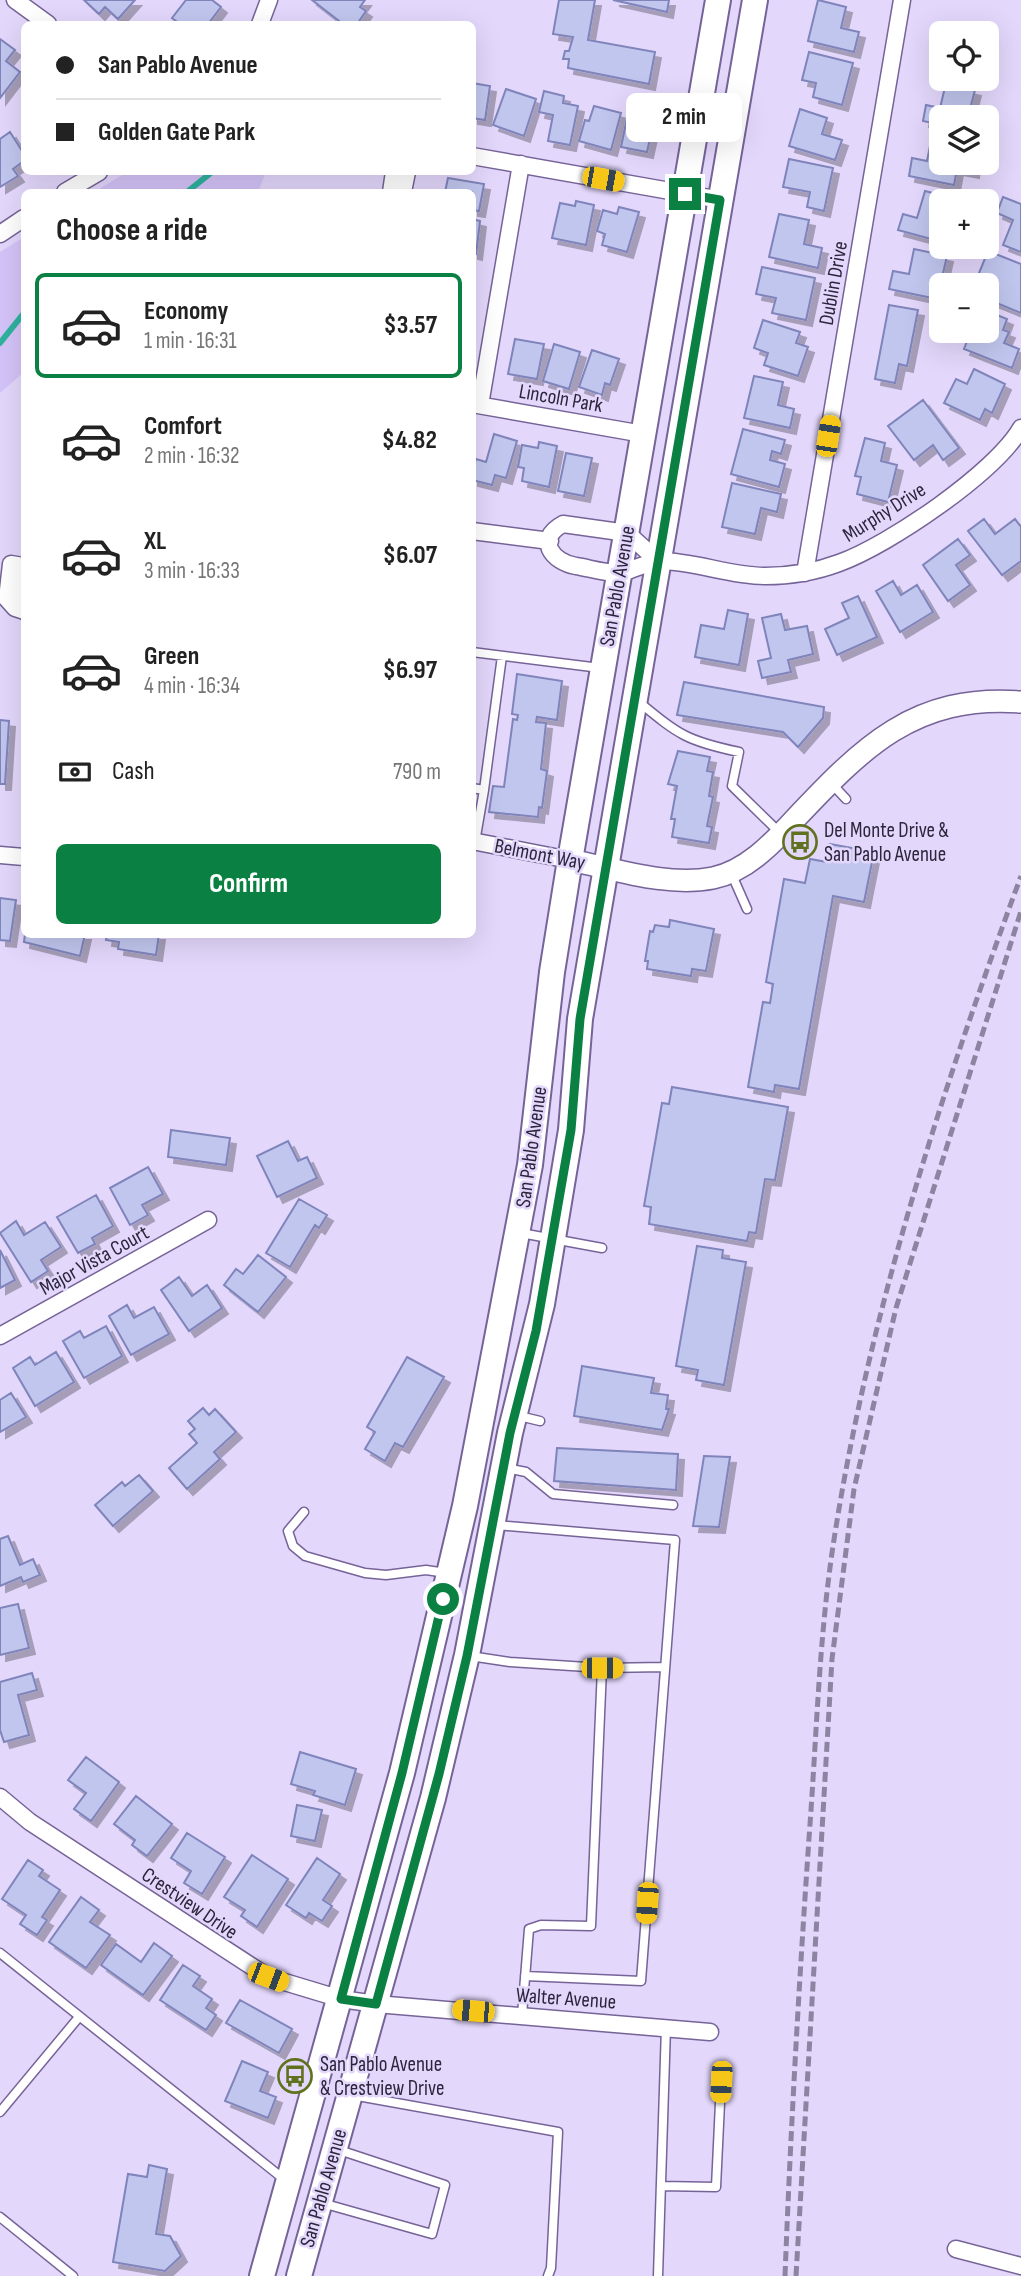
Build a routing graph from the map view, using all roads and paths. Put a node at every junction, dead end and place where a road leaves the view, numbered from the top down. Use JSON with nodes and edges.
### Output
{"nodes":[{"id":1,"x":15,"y":0,"type":"edge"},
{"id":2,"x":269,"y":0,"type":"edge"},
{"id":3,"x":718,"y":0,"type":"edge"},
{"id":4,"x":755,"y":0,"type":"edge"},
{"id":5,"x":902,"y":0,"type":"edge"},
{"id":6,"x":44,"y":21,"type":"edge"},
{"id":7,"x":261,"y":21,"type":"edge"},
{"id":8,"x":476,"y":157,"type":"edge"},
{"id":9,"x":521,"y":164,"type":"junction"},
{"id":10,"x":94,"y":175,"type":"edge"},
{"id":11,"x":70,"y":189,"type":"edge"},
{"id":12,"x":685,"y":194,"type":"junction"},
{"id":13,"x":720,"y":200,"type":"junction"},
{"id":14,"x":21,"y":220,"type":"edge"},
{"id":15,"x":0,"y":234,"type":"edge"},
{"id":16,"x":476,"y":405,"type":"edge"},
{"id":17,"x":1021,"y":428,"type":"edge"},
{"id":18,"x":643,"y":434,"type":"junction"},
{"id":19,"x":476,"y":532,"type":"edge"},
{"id":20,"x":627,"y":533,"type":"junction"},
{"id":21,"x":550,"y":541,"type":"junction"},
{"id":22,"x":659,"y":561,"type":"junction"},
{"id":23,"x":21,"y":566,"type":"edge"},
{"id":24,"x":620,"y":573,"type":"junction"},
{"id":25,"x":805,"y":573,"type":"junction"},
{"id":26,"x":21,"y":610,"type":"edge"},
{"id":27,"x":476,"y":653,"type":"edge"},
{"id":28,"x":502,"y":656,"type":"junction"},
{"id":29,"x":603,"y":669,"type":"junction"},
{"id":30,"x":636,"y":699,"type":"junction"},
{"id":31,"x":1021,"y":702,"type":"edge"},
{"id":32,"x":830,"y":782,"type":"junction"},
{"id":33,"x":476,"y":789,"type":"edge"},
{"id":34,"x":484,"y":790,"type":"junction"},
{"id":35,"x":846,"y":800,"type":"dead end"},
{"id":36,"x":476,"y":831,"type":"edge"},
{"id":37,"x":781,"y":834,"type":"junction"},
{"id":38,"x":476,"y":841,"type":"edge"},
{"id":39,"x":0,"y":855,"type":"edge"},
{"id":40,"x":21,"y":857,"type":"edge"},
{"id":41,"x":570,"y":860,"type":"junction"},
{"id":42,"x":607,"y":867,"type":"junction"},
{"id":43,"x":731,"y":872,"type":"junction"},
{"id":44,"x":747,"y":909,"type":"dead end"},
{"id":45,"x":208,"y":1220,"type":"dead end"},
{"id":46,"x":518,"y":1233,"type":"junction"},
{"id":47,"x":553,"y":1239,"type":"junction"},
{"id":48,"x":602,"y":1248,"type":"dead end"},
{"id":49,"x":0,"y":1336,"type":"edge"},
{"id":50,"x":514,"y":1415,"type":"junction"},
{"id":51,"x":540,"y":1421,"type":"dead end"},
{"id":52,"x":503,"y":1467,"type":"junction"},
{"id":53,"x":673,"y":1505,"type":"dead end"},
{"id":54,"x":304,"y":1512,"type":"dead end"},
{"id":55,"x":493,"y":1525,"type":"junction"},
{"id":56,"x":449,"y":1574,"type":"junction"},
{"id":57,"x":467,"y":1656,"type":"junction"},
{"id":58,"x":665,"y":1667,"type":"junction"},
{"id":59,"x":602,"y":1668,"type":"junction"},
{"id":60,"x":0,"y":1797,"type":"edge"},
{"id":61,"x":0,"y":1953,"type":"edge"},
{"id":62,"x":525,"y":1976,"type":"junction"},
{"id":63,"x":341,"y":1999,"type":"junction"},
{"id":64,"x":376,"y":2004,"type":"junction"},
{"id":65,"x":522,"y":2015,"type":"junction"},
{"id":66,"x":79,"y":2017,"type":"junction"},
{"id":67,"x":666,"y":2027,"type":"junction"},
{"id":68,"x":710,"y":2032,"type":"dead end"},
{"id":69,"x":721,"y":2082,"type":"dead end"},
{"id":70,"x":349,"y":2095,"type":"junction"},
{"id":71,"x":0,"y":2112,"type":"edge"},
{"id":72,"x":334,"y":2148,"type":"junction"},
{"id":73,"x":288,"y":2183,"type":"junction"},
{"id":74,"x":661,"y":2186,"type":"junction"},
{"id":75,"x":319,"y":2203,"type":"junction"},
{"id":76,"x":0,"y":2217,"type":"edge"},
{"id":77,"x":957,"y":2249,"type":"dead end"},
{"id":78,"x":1021,"y":2266,"type":"edge"},
{"id":79,"x":73,"y":2276,"type":"edge"},
{"id":80,"x":262,"y":2276,"type":"edge"},
{"id":81,"x":299,"y":2276,"type":"edge"},
{"id":82,"x":548,"y":2276,"type":"edge"},
{"id":83,"x":658,"y":2276,"type":"edge"}],
"edges":[{"from":1,"to":6,"type":"street"},
{"from":2,"to":7,"type":"street"},
{"from":3,"to":12,"type":"main road","name":"San Pablo Avenue"},
{"from":4,"to":13,"type":"main road","name":"San Pablo Avenue"},
{"from":5,"to":25,"type":"street","name":"Dublin Drive"},
{"from":8,"to":9,"type":"street"},
{"from":9,"to":12,"type":"street"},
{"from":9,"to":16,"type":"street"},
{"from":10,"to":11,"type":"street"},
{"from":12,"to":13,"type":"street"},
{"from":12,"to":18,"type":"main road","name":"San Pablo Avenue"},
{"from":13,"to":22,"type":"main road","name":"San Pablo Avenue"},
{"from":14,"to":15,"type":"street"},
{"from":16,"to":18,"type":"street","name":"Lincoln Park"},
{"from":17,"to":25,"type":"street","name":"Murphy Drive"},
{"from":18,"to":20,"type":"main road","name":"San Pablo Avenue"},
{"from":19,"to":21,"type":"street"},
{"from":20,"to":21,"type":"street"},
{"from":20,"to":22,"type":"street"},
{"from":20,"to":24,"type":"main road","name":"San Pablo Avenue"},
{"from":21,"to":24,"type":"street"},
{"from":22,"to":24,"type":"street"},
{"from":22,"to":25,"type":"street","name":"Murphy Drive"},
{"from":22,"to":30,"type":"main road","name":"San Pablo Avenue"},
{"from":23,"to":26,"type":"street"},
{"from":24,"to":29,"type":"main road","name":"San Pablo Avenue"},
{"from":27,"to":28,"type":"lane"},
{"from":28,"to":29,"type":"lane"},
{"from":28,"to":34,"type":"lane"},
{"from":29,"to":41,"type":"main road","name":"San Pablo Avenue"},
{"from":30,"to":37,"type":"lane"},
{"from":30,"to":42,"type":"main road","name":"San Pablo Avenue"},
{"from":31,"to":32,"type":"street"},
{"from":32,"to":35,"type":"lane"},
{"from":32,"to":37,"type":"street"},
{"from":33,"to":34,"type":"lane"},
{"from":34,"to":36,"type":"lane"},
{"from":37,"to":43,"type":"street"},
{"from":38,"to":41,"type":"street","name":"Belmont Way"},
{"from":39,"to":40,"type":"street"},
{"from":41,"to":42,"type":"street","name":"Belmont Way"},
{"from":41,"to":46,"type":"main road","name":"San Pablo Avenue"},
{"from":42,"to":43,"type":"street","name":"Belmont Way"},
{"from":42,"to":47,"type":"main road","name":"San Pablo Avenue"},
{"from":43,"to":44,"type":"lane"},
{"from":45,"to":49,"type":"street","name":"Major Vista Court"},
{"from":46,"to":47,"type":"lane"},
{"from":46,"to":56,"type":"main road","name":"San Pablo Avenue"},
{"from":47,"to":48,"type":"lane"},
{"from":47,"to":50,"type":"main road","name":"San Pablo Avenue"},
{"from":50,"to":51,"type":"lane"},
{"from":50,"to":52,"type":"main road","name":"San Pablo Avenue"},
{"from":52,"to":53,"type":"lane"},
{"from":52,"to":55,"type":"main road","name":"San Pablo Avenue"},
{"from":54,"to":56,"type":"lane"},
{"from":55,"to":57,"type":"main road","name":"San Pablo Avenue"},
{"from":55,"to":58,"type":"lane"},
{"from":56,"to":63,"type":"main road","name":"San Pablo Avenue"},
{"from":57,"to":59,"type":"lane"},
{"from":57,"to":64,"type":"main road","name":"San Pablo Avenue"},
{"from":58,"to":59,"type":"lane"},
{"from":58,"to":62,"type":"lane"},
{"from":59,"to":62,"type":"lane"},
{"from":60,"to":63,"type":"street","name":"Crestview Drive"},
{"from":61,"to":66,"type":"lane"},
{"from":62,"to":65,"type":"lane"},
{"from":63,"to":64,"type":"street","name":"Crestview Drive"},
{"from":63,"to":73,"type":"main road","name":"San Pablo Avenue"},
{"from":64,"to":65,"type":"street","name":"Walter Avenue"},
{"from":64,"to":70,"type":"main road","name":"San Pablo Avenue"},
{"from":65,"to":67,"type":"street","name":"Walter Avenue"},
{"from":66,"to":71,"type":"lane"},
{"from":66,"to":73,"type":"lane"},
{"from":67,"to":68,"type":"street","name":"Walter Avenue"},
{"from":67,"to":74,"type":"lane"},
{"from":69,"to":74,"type":"lane"},
{"from":70,"to":72,"type":"main road","name":"San Pablo Avenue"},
{"from":70,"to":82,"type":"lane"},
{"from":72,"to":75,"type":"main road","name":"San Pablo Avenue"},
{"from":72,"to":75,"type":"lane"},
{"from":73,"to":80,"type":"main road","name":"San Pablo Avenue"},
{"from":74,"to":83,"type":"lane"},
{"from":75,"to":81,"type":"main road","name":"San Pablo Avenue"},
{"from":76,"to":79,"type":"lane"},
{"from":77,"to":78,"type":"street"}]}
